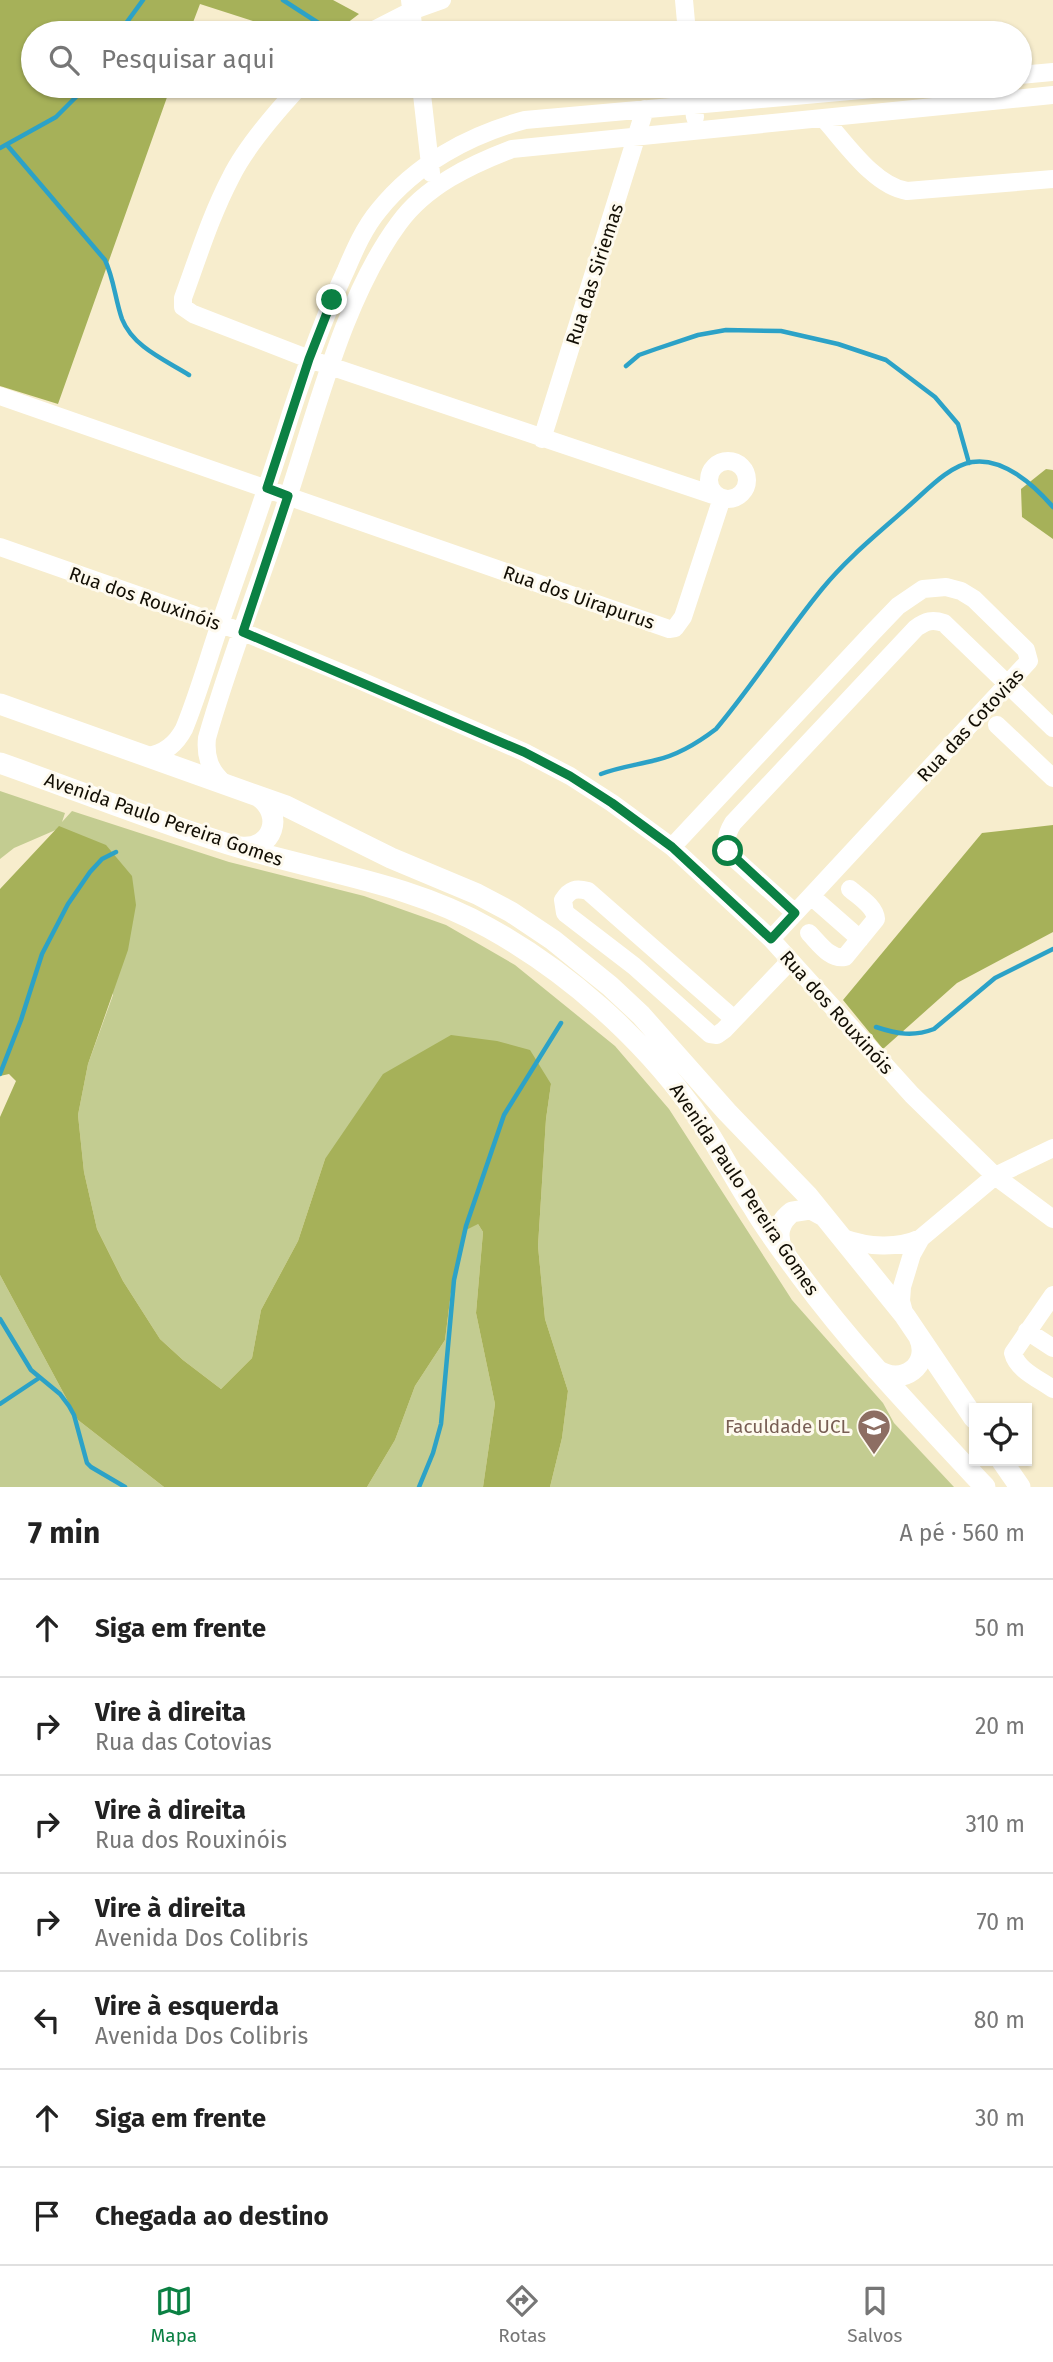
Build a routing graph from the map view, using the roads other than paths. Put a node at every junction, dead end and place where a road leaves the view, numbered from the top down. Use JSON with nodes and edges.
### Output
{"nodes":[{"id":1,"x":442,"y":0,"type":"edge"},
{"id":2,"x":684,"y":0,"type":"edge"},
{"id":3,"x":411,"y":6,"type":"edge"},
{"id":4,"x":387,"y":21,"type":"edge"},
{"id":5,"x":686,"y":21,"type":"edge"},
{"id":6,"x":1053,"y":72,"type":"edge"},
{"id":7,"x":1032,"y":74,"type":"edge"},
{"id":8,"x":1053,"y":95,"type":"edge"},
{"id":9,"x":1032,"y":97,"type":"edge"},
{"id":10,"x":289,"y":98,"type":"edge"},
{"id":11,"x":422,"y":98,"type":"edge"},
{"id":12,"x":692,"y":98,"type":"edge"},
{"id":13,"x":771,"y":98,"type":"edge"},
{"id":14,"x":1023,"y":98,"type":"edge"},
{"id":15,"x":693,"y":105,"type":"junction"},
{"id":16,"x":645,"y":109,"type":"junction"},
{"id":17,"x":823,"y":118,"type":"junction"},
{"id":18,"x":697,"y":130,"type":"junction"},
{"id":19,"x":638,"y":135,"type":"junction"},
{"id":20,"x":430,"y":162,"type":"junction"},
{"id":21,"x":1053,"y":179,"type":"edge"},
{"id":22,"x":433,"y":190,"type":"junction"},
{"id":23,"x":309,"y":359,"type":"junction"},
{"id":24,"x":330,"y":366,"type":"junction"},
{"id":25,"x":0,"y":396,"type":"edge"},
{"id":26,"x":542,"y":439,"type":"junction"},
{"id":27,"x":267,"y":488,"type":"junction"},
{"id":28,"x":288,"y":496,"type":"junction"},
{"id":29,"x":0,"y":547,"type":"edge"},
{"id":30,"x":220,"y":625,"type":"junction"},
{"id":31,"x":243,"y":632,"type":"junction"},
{"id":32,"x":1008,"y":685,"type":"junction"},
{"id":33,"x":0,"y":704,"type":"edge"},
{"id":34,"x":997,"y":725,"type":"dead end"},
{"id":35,"x":1053,"y":727,"type":"edge"},
{"id":36,"x":147,"y":756,"type":"junction"},
{"id":37,"x":0,"y":763,"type":"edge"},
{"id":38,"x":1053,"y":778,"type":"edge"},
{"id":39,"x":224,"y":783,"type":"junction"},
{"id":40,"x":255,"y":794,"type":"junction"},
{"id":41,"x":238,"y":847,"type":"junction"},
{"id":42,"x":672,"y":847,"type":"junction"},
{"id":43,"x":850,"y":888,"type":"dead end"},
{"id":44,"x":811,"y":896,"type":"junction"},
{"id":45,"x":795,"y":913,"type":"junction"},
{"id":46,"x":809,"y":933,"type":"dead end"},
{"id":47,"x":771,"y":939,"type":"junction"},
{"id":48,"x":860,"y":939,"type":"junction"},
{"id":49,"x":790,"y":961,"type":"junction"},
{"id":50,"x":734,"y":1019,"type":"junction"},
{"id":51,"x":1053,"y":1148,"type":"edge"},
{"id":52,"x":995,"y":1176,"type":"junction"},
{"id":53,"x":1053,"y":1219,"type":"edge"},
{"id":54,"x":828,"y":1220,"type":"junction"},
{"id":55,"x":843,"y":1238,"type":"junction"},
{"id":56,"x":922,"y":1238,"type":"junction"},
{"id":57,"x":783,"y":1251,"type":"junction"},
{"id":58,"x":1053,"y":1295,"type":"edge"},
{"id":59,"x":1046,"y":1320,"type":"edge"},
{"id":60,"x":911,"y":1324,"type":"junction"},
{"id":61,"x":1027,"y":1331,"type":"junction"},
{"id":62,"x":1053,"y":1348,"type":"edge"},
{"id":63,"x":873,"y":1366,"type":"junction"},
{"id":64,"x":1053,"y":1389,"type":"edge"},
{"id":65,"x":969,"y":1411,"type":"edge"},
{"id":66,"x":1005,"y":1466,"type":"edge"},
{"id":67,"x":985,"y":1487,"type":"edge"},
{"id":68,"x":1020,"y":1487,"type":"edge"}],
"edges":[{"from":1,"to":3,"type":"street"},
{"from":2,"to":5,"type":"street"},
{"from":3,"to":4,"type":"street"},
{"from":6,"to":7,"type":"street"},
{"from":8,"to":9,"type":"street"},
{"from":10,"to":23,"type":"street","name":"Rua dos Uirapurus"},
{"from":11,"to":20,"type":"street"},
{"from":12,"to":15,"type":"street"},
{"from":13,"to":15,"type":"street"},
{"from":14,"to":17,"type":"street"},
{"from":15,"to":16,"type":"street"},
{"from":15,"to":18,"type":"street"},
{"from":16,"to":19,"type":"street","name":"Rua das Siriemas"},
{"from":16,"to":20,"type":"street"},
{"from":17,"to":18,"type":"street"},
{"from":17,"to":21,"type":"street"},
{"from":18,"to":19,"type":"street"},
{"from":19,"to":22,"type":"street"},
{"from":19,"to":26,"type":"street","name":"Rua das Siriemas"},
{"from":20,"to":22,"type":"street"},
{"from":20,"to":23,"type":"street"},
{"from":22,"to":24,"type":"street"},
{"from":23,"to":24,"type":"street","name":"Rua dos Uirapurus"},
{"from":23,"to":27,"type":"street"},
{"from":24,"to":26,"type":"street","name":"Rua dos Uirapurus"},
{"from":24,"to":28,"type":"street"},
{"from":25,"to":27,"type":"street","name":"Rua dos Uirapurus"},
{"from":26,"to":28,"type":"street","name":"Rua dos Uirapurus"},
{"from":27,"to":28,"type":"street","name":"Rua dos Uirapurus"},
{"from":27,"to":30,"type":"street"},
{"from":28,"to":31,"type":"street"},
{"from":29,"to":30,"type":"street","name":"Rua dos Rouxinóis"},
{"from":30,"to":31,"type":"street","name":"Rua dos Rouxinóis"},
{"from":30,"to":36,"type":"street"},
{"from":31,"to":39,"type":"street"},
{"from":31,"to":42,"type":"street","name":"Rua dos Rouxinóis"},
{"from":32,"to":35,"type":"street"},
{"from":32,"to":42,"type":"street","name":"Rua das Cotovias"},
{"from":32,"to":44,"type":"street","name":"Rua das Cotovias"},
{"from":32,"to":45,"type":"street"},
{"from":33,"to":36,"type":"main road","name":"Avenida Paulo Pereira Gomes"},
{"from":34,"to":38,"type":"street"},
{"from":36,"to":39,"type":"main road","name":"Avenida Paulo Pereira Gomes"},
{"from":37,"to":41,"type":"main road","name":"Avenida Paulo Pereira Gomes"},
{"from":39,"to":40,"type":"main road","name":"Avenida Paulo Pereira Gomes"},
{"from":40,"to":41,"type":"main road"},
{"from":40,"to":54,"type":"main road","name":"Avenida Paulo Pereira Gomes"},
{"from":41,"to":57,"type":"main road","name":"Avenida Paulo Pereira Gomes"},
{"from":42,"to":47,"type":"street","name":"Rua dos Rouxinóis"},
{"from":43,"to":48,"type":"street"},
{"from":44,"to":45,"type":"street","name":"Rua das Cotovias"},
{"from":44,"to":48,"type":"street"},
{"from":45,"to":47,"type":"street","name":"Rua das Cotovias"},
{"from":46,"to":48,"type":"street"},
{"from":47,"to":49,"type":"street","name":"Rua dos Rouxinóis"},
{"from":49,"to":50,"type":"street"},
{"from":49,"to":52,"type":"street","name":"Rua dos Rouxinóis"},
{"from":50,"to":50,"type":"street"},
{"from":51,"to":52,"type":"street"},
{"from":52,"to":53,"type":"street","name":"Rua dos Rouxinóis"},
{"from":52,"to":56,"type":"street"},
{"from":54,"to":55,"type":"main road","name":"Avenida Paulo Pereira Gomes"},
{"from":54,"to":57,"type":"main road"},
{"from":55,"to":56,"type":"street"},
{"from":55,"to":60,"type":"main road","name":"Avenida Paulo Pereira Gomes"},
{"from":56,"to":60,"type":"street"},
{"from":57,"to":63,"type":"main road","name":"Avenida Paulo Pereira Gomes"},
{"from":58,"to":59,"type":"street"},
{"from":59,"to":61,"type":"street"},
{"from":60,"to":63,"type":"main road"},
{"from":60,"to":65,"type":"main road","name":"Avenida Paulo Pereira Gomes"},
{"from":61,"to":62,"type":"street"},
{"from":61,"to":64,"type":"street"},
{"from":63,"to":67,"type":"main road","name":"Avenida Paulo Pereira Gomes"},
{"from":66,"to":68,"type":"main road"}]}
